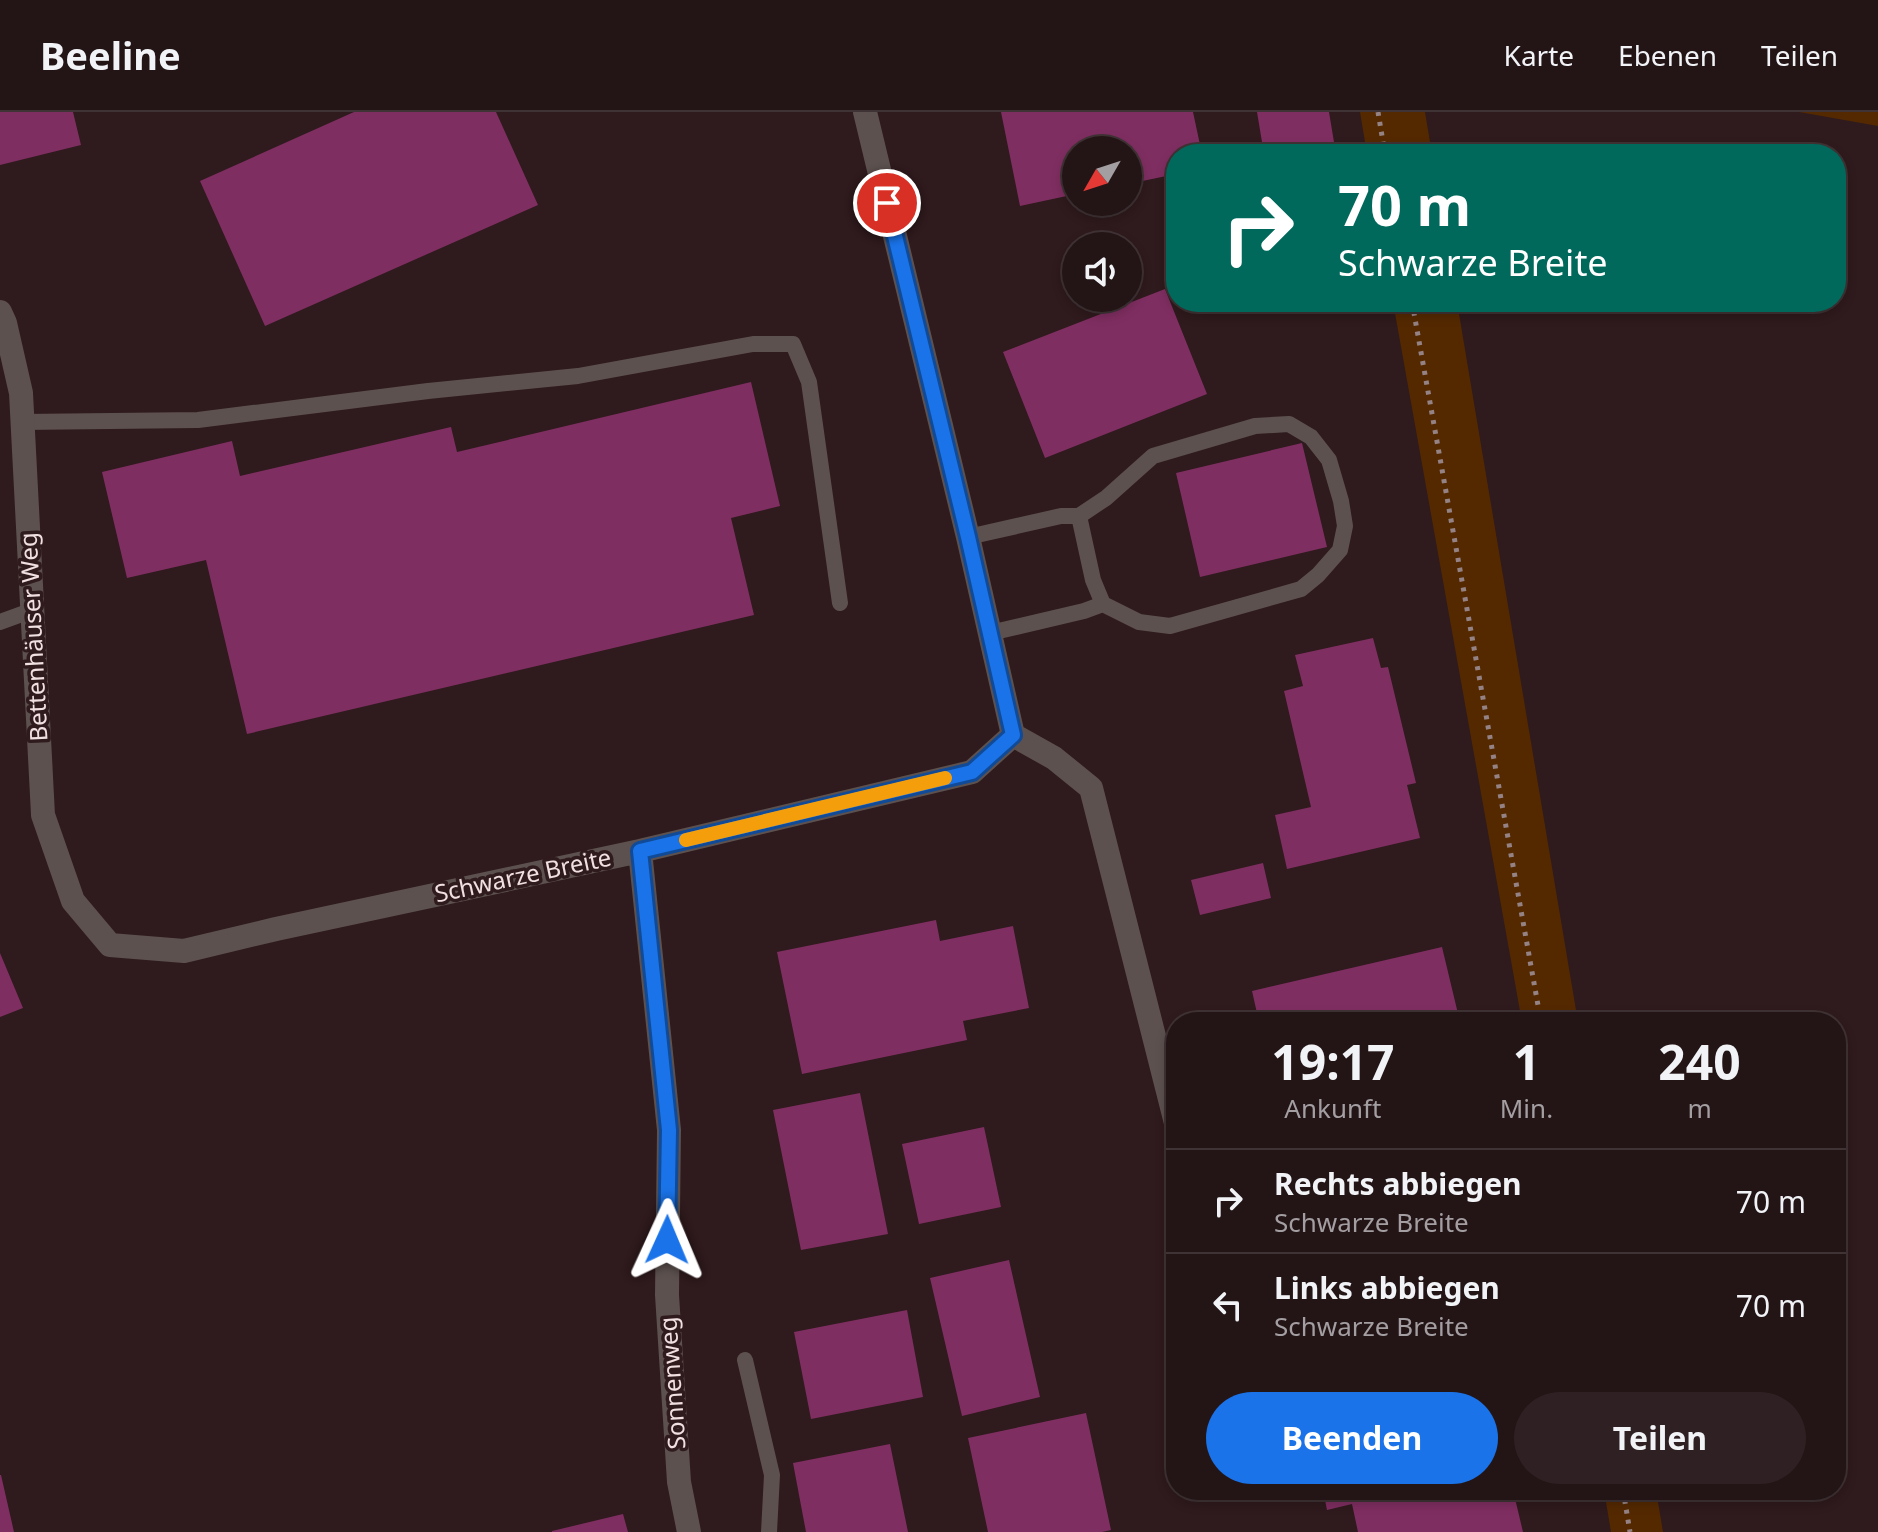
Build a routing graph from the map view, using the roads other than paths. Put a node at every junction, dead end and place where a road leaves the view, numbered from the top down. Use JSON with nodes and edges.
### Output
{"nodes":[{"id":1,"x":865,"y":112,"type":"edge"},
{"id":2,"x":0,"y":312,"type":"edge"},
{"id":3,"x":23,"y":422,"type":"junction"},
{"id":4,"x":1079,"y":516,"type":"junction"},
{"id":5,"x":968,"y":537,"type":"junction"},
{"id":6,"x":840,"y":603,"type":"dead end"},
{"id":7,"x":1103,"y":604,"type":"junction"},
{"id":8,"x":33,"y":610,"type":"junction"},
{"id":9,"x":0,"y":622,"type":"edge"},
{"id":10,"x":990,"y":633,"type":"junction"},
{"id":11,"x":1013,"y":735,"type":"junction"},
{"id":12,"x":640,"y":851,"type":"junction"},
{"id":13,"x":110,"y":945,"type":"joint"},
{"id":14,"x":1166,"y":1084,"type":"edge"},
{"id":15,"x":745,"y":1360,"type":"dead end"},
{"id":16,"x":689,"y":1532,"type":"edge"},
{"id":17,"x":769,"y":1532,"type":"edge"}],
"edges":[{"from":1,"to":5,"type":"street"},
{"from":2,"to":3,"type":"street","name":"Bettenhäuser Weg"},
{"from":3,"to":6,"type":"lane"},
{"from":3,"to":8,"type":"street","name":"Bettenhäuser Weg"},
{"from":4,"to":5,"type":"lane"},
{"from":4,"to":7,"type":"lane"},
{"from":4,"to":7,"type":"lane"},
{"from":5,"to":10,"type":"street"},
{"from":7,"to":10,"type":"lane"},
{"from":8,"to":9,"type":"lane"},
{"from":8,"to":13,"type":"street","name":"Bettenhäuser Weg"},
{"from":10,"to":11,"type":"street"},
{"from":11,"to":12,"type":"street","name":"Schwarze Breite"},
{"from":11,"to":14,"type":"street"},
{"from":12,"to":13,"type":"street","name":"Schwarze Breite"},
{"from":12,"to":16,"type":"street","name":"Sonnenweg"},
{"from":15,"to":17,"type":"lane"}]}
